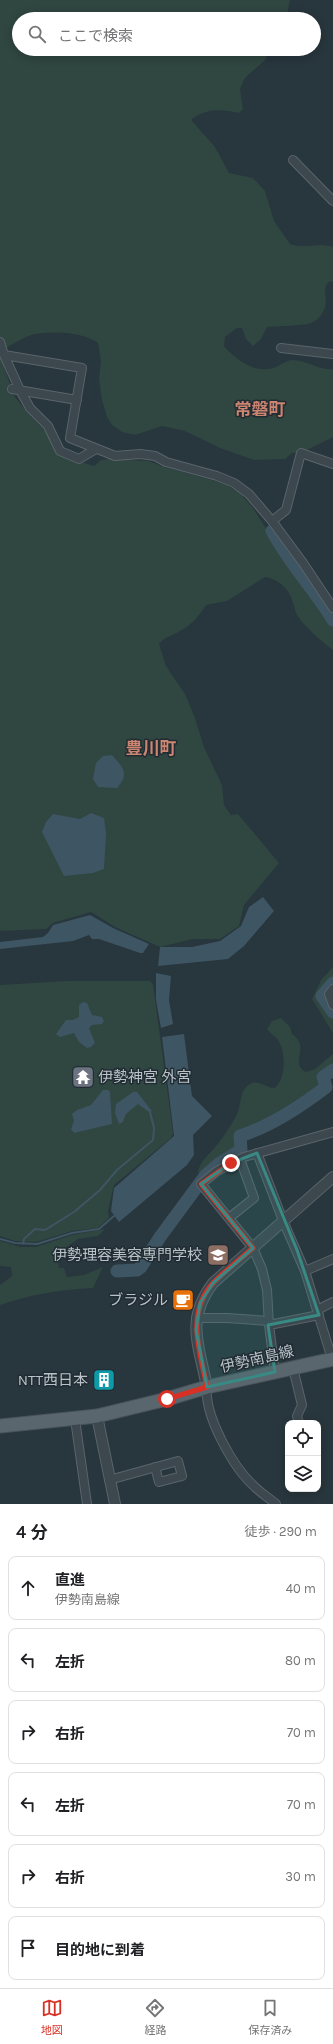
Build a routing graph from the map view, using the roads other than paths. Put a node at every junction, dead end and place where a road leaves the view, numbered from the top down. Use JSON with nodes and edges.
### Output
{"nodes":[{"id":1,"x":293,"y":160,"type":"dead end"},
{"id":2,"x":333,"y":201,"type":"edge"},
{"id":3,"x":0,"y":342,"type":"edge"},
{"id":4,"x":281,"y":348,"type":"dead end"},
{"id":5,"x":333,"y":354,"type":"edge"},
{"id":6,"x":4,"y":355,"type":"junction"},
{"id":7,"x":16,"y":390,"type":"junction"},
{"id":8,"x":77,"y":400,"type":"junction"},
{"id":9,"x":96,"y":449,"type":"junction"},
{"id":10,"x":333,"y":464,"type":"edge"},
{"id":11,"x":272,"y":521,"type":"junction"},
{"id":12,"x":333,"y":608,"type":"edge"},
{"id":13,"x":333,"y":989,"type":"edge"},
{"id":14,"x":333,"y":1005,"type":"edge"},
{"id":15,"x":333,"y":1132,"type":"edge"},
{"id":16,"x":257,"y":1153,"type":"junction"},
{"id":17,"x":240,"y":1159,"type":"junction"},
{"id":18,"x":333,"y":1177,"type":"edge"},
{"id":19,"x":229,"y":1218,"type":"junction"},
{"id":20,"x":284,"y":1222,"type":"junction"},
{"id":21,"x":253,"y":1248,"type":"junction"},
{"id":22,"x":333,"y":1259,"type":"edge"},
{"id":23,"x":305,"y":1271,"type":"junction"},
{"id":24,"x":333,"y":1302,"type":"edge"},
{"id":25,"x":318,"y":1313,"type":"junction"},
{"id":26,"x":196,"y":1318,"type":"junction"},
{"id":27,"x":269,"y":1323,"type":"junction"},
{"id":28,"x":332,"y":1359,"type":"edge"},
{"id":29,"x":293,"y":1368,"type":"junction"},
{"id":30,"x":275,"y":1372,"type":"junction"},
{"id":31,"x":207,"y":1387,"type":"junction"},
{"id":32,"x":97,"y":1416,"type":"junction"},
{"id":33,"x":75,"y":1419,"type":"junction"},
{"id":34,"x":298,"y":1420,"type":"edge"},
{"id":35,"x":0,"y":1426,"type":"edge"},
{"id":36,"x":154,"y":1467,"type":"dead end"},
{"id":37,"x":109,"y":1480,"type":"junction"},
{"id":38,"x":87,"y":1504,"type":"edge"},
{"id":39,"x":115,"y":1504,"type":"edge"},
{"id":40,"x":276,"y":1504,"type":"edge"}],
"edges":[{"from":1,"to":2,"type":"street"},
{"from":3,"to":6,"type":"street"},
{"from":4,"to":5,"type":"street"},
{"from":6,"to":7,"type":"street"},
{"from":6,"to":8,"type":"street"},
{"from":7,"to":8,"type":"street"},
{"from":7,"to":9,"type":"street"},
{"from":8,"to":9,"type":"street"},
{"from":9,"to":11,"type":"street"},
{"from":10,"to":11,"type":"street"},
{"from":11,"to":12,"type":"street"},
{"from":13,"to":14,"type":"street"},
{"from":15,"to":16,"type":"street"},
{"from":16,"to":17,"type":"street"},
{"from":16,"to":20,"type":"street"},
{"from":17,"to":19,"type":"street"},
{"from":17,"to":19,"type":"street"},
{"from":18,"to":20,"type":"street"},
{"from":19,"to":21,"type":"street"},
{"from":20,"to":21,"type":"street"},
{"from":20,"to":23,"type":"street"},
{"from":21,"to":26,"type":"street"},
{"from":21,"to":27,"type":"street"},
{"from":22,"to":23,"type":"street"},
{"from":23,"to":25,"type":"street"},
{"from":24,"to":25,"type":"street"},
{"from":25,"to":27,"type":"street"},
{"from":25,"to":28,"type":"street"},
{"from":26,"to":27,"type":"street"},
{"from":26,"to":31,"type":"street"},
{"from":27,"to":30,"type":"street"},
{"from":28,"to":29,"type":"main road","name":"伊勢南島線"},
{"from":29,"to":30,"type":"main road","name":"伊勢南島線"},
{"from":29,"to":34,"type":"street"},
{"from":30,"to":31,"type":"main road","name":"伊勢南島線"},
{"from":31,"to":32,"type":"main road","name":"伊勢南島線"},
{"from":31,"to":40,"type":"street"},
{"from":32,"to":33,"type":"main road","name":"伊勢南島線"},
{"from":32,"to":37,"type":"street"},
{"from":33,"to":35,"type":"main road","name":"伊勢南島線"},
{"from":33,"to":38,"type":"street"},
{"from":36,"to":37,"type":"street"},
{"from":37,"to":39,"type":"street"}]}
